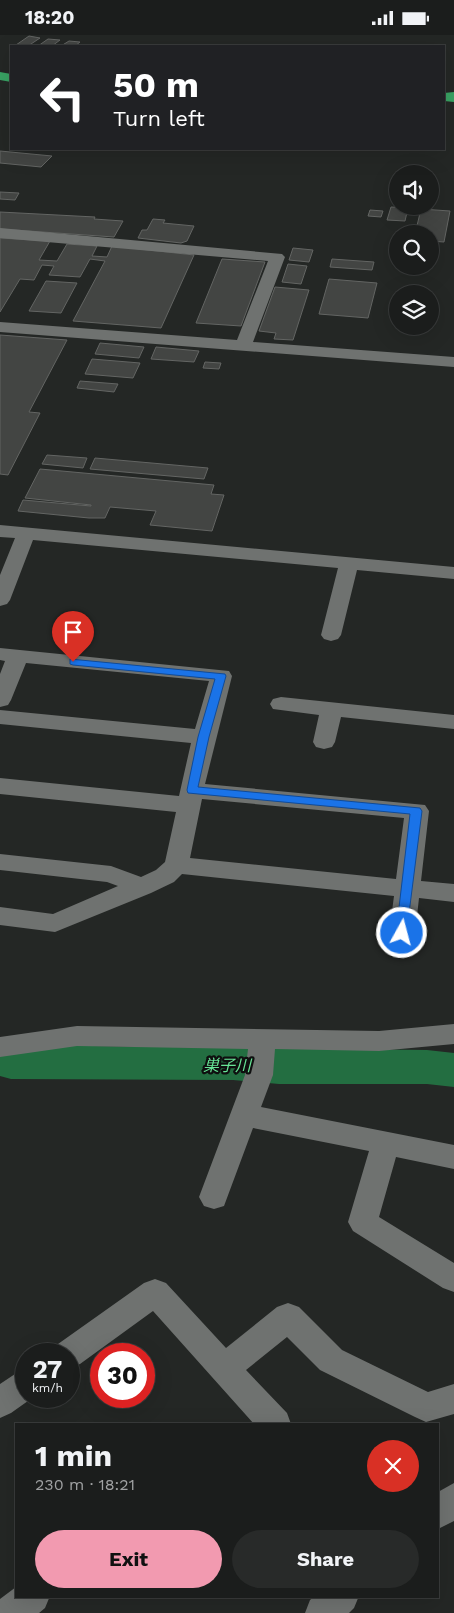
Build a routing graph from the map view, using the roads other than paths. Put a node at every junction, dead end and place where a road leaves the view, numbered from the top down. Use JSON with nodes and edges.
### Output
{"nodes":[{"id":1,"x":0,"y":233,"type":"edge"},
{"id":2,"x":0,"y":327,"type":"edge"},
{"id":3,"x":243,"y":346,"type":"junction"},
{"id":4,"x":454,"y":362,"type":"edge"},
{"id":5,"x":0,"y":531,"type":"edge"},
{"id":6,"x":26,"y":534,"type":"junction"},
{"id":7,"x":349,"y":563,"type":"junction"},
{"id":8,"x":454,"y":573,"type":"edge"},
{"id":9,"x":0,"y":600,"type":"edge"},
{"id":10,"x":331,"y":635,"type":"dead end"},
{"id":11,"x":9,"y":655,"type":"edge"},
{"id":12,"x":0,"y":700,"type":"edge"},
{"id":13,"x":281,"y":705,"type":"dead end"},
{"id":14,"x":331,"y":710,"type":"junction"},
{"id":15,"x":0,"y":717,"type":"edge"},
{"id":16,"x":454,"y":723,"type":"edge"},
{"id":17,"x":204,"y":737,"type":"junction"},
{"id":18,"x":324,"y":742,"type":"dead end"},
{"id":19,"x":0,"y":786,"type":"edge"},
{"id":20,"x":190,"y":798,"type":"junction"},
{"id":21,"x":0,"y":862,"type":"edge"},
{"id":22,"x":176,"y":865,"type":"junction"},
{"id":23,"x":142,"y":887,"type":"junction"},
{"id":24,"x":407,"y":888,"type":"junction"},
{"id":25,"x":454,"y":893,"type":"edge"},
{"id":26,"x":0,"y":916,"type":"edge"},
{"id":27,"x":402,"y":933,"type":"dead end"},
{"id":28,"x":454,"y":1034,"type":"edge"},
{"id":29,"x":0,"y":1047,"type":"edge"},
{"id":30,"x":261,"y":1056,"type":"junction"},
{"id":31,"x":244,"y":1115,"type":"junction"},
{"id":32,"x":386,"y":1143,"type":"junction"},
{"id":33,"x":454,"y":1157,"type":"edge"},
{"id":34,"x":214,"y":1197,"type":"dead end"},
{"id":35,"x":454,"y":1279,"type":"edge"},
{"id":36,"x":80,"y":1346,"type":"edge"},
{"id":37,"x":224,"y":1368,"type":"junction"},
{"id":38,"x":15,"y":1392,"type":"edge"},
{"id":39,"x":454,"y":1399,"type":"edge"},
{"id":40,"x":0,"y":1403,"type":"edge"},
{"id":41,"x":265,"y":1421,"type":"edge"},
{"id":42,"x":454,"y":1499,"type":"edge"},
{"id":43,"x":439,"y":1512,"type":"edge"},
{"id":44,"x":31,"y":1598,"type":"edge"},
{"id":45,"x":340,"y":1598,"type":"edge"},
{"id":46,"x":12,"y":1613,"type":"edge"},
{"id":47,"x":323,"y":1613,"type":"edge"}],
"edges":[{"from":1,"to":3,"type":"street"},
{"from":2,"to":3,"type":"street"},
{"from":3,"to":4,"type":"street"},
{"from":5,"to":6,"type":"street"},
{"from":6,"to":7,"type":"street"},
{"from":6,"to":9,"type":"street"},
{"from":7,"to":8,"type":"street"},
{"from":7,"to":10,"type":"street"},
{"from":11,"to":12,"type":"street"},
{"from":11,"to":17,"type":"street"},
{"from":13,"to":14,"type":"street"},
{"from":14,"to":16,"type":"street"},
{"from":14,"to":18,"type":"street"},
{"from":15,"to":17,"type":"street"},
{"from":17,"to":20,"type":"street"},
{"from":19,"to":20,"type":"street"},
{"from":20,"to":22,"type":"street"},
{"from":20,"to":24,"type":"street"},
{"from":21,"to":23,"type":"street"},
{"from":22,"to":23,"type":"street"},
{"from":22,"to":24,"type":"street"},
{"from":23,"to":26,"type":"street"},
{"from":24,"to":25,"type":"street"},
{"from":24,"to":27,"type":"street"},
{"from":28,"to":30,"type":"street"},
{"from":29,"to":30,"type":"street"},
{"from":30,"to":31,"type":"street"},
{"from":31,"to":32,"type":"street"},
{"from":31,"to":34,"type":"street"},
{"from":32,"to":33,"type":"street"},
{"from":32,"to":35,"type":"street"},
{"from":36,"to":37,"type":"street"},
{"from":37,"to":39,"type":"street"},
{"from":37,"to":41,"type":"street"},
{"from":38,"to":40,"type":"street"},
{"from":42,"to":43,"type":"street"},
{"from":44,"to":46,"type":"street"},
{"from":45,"to":47,"type":"street"}]}
